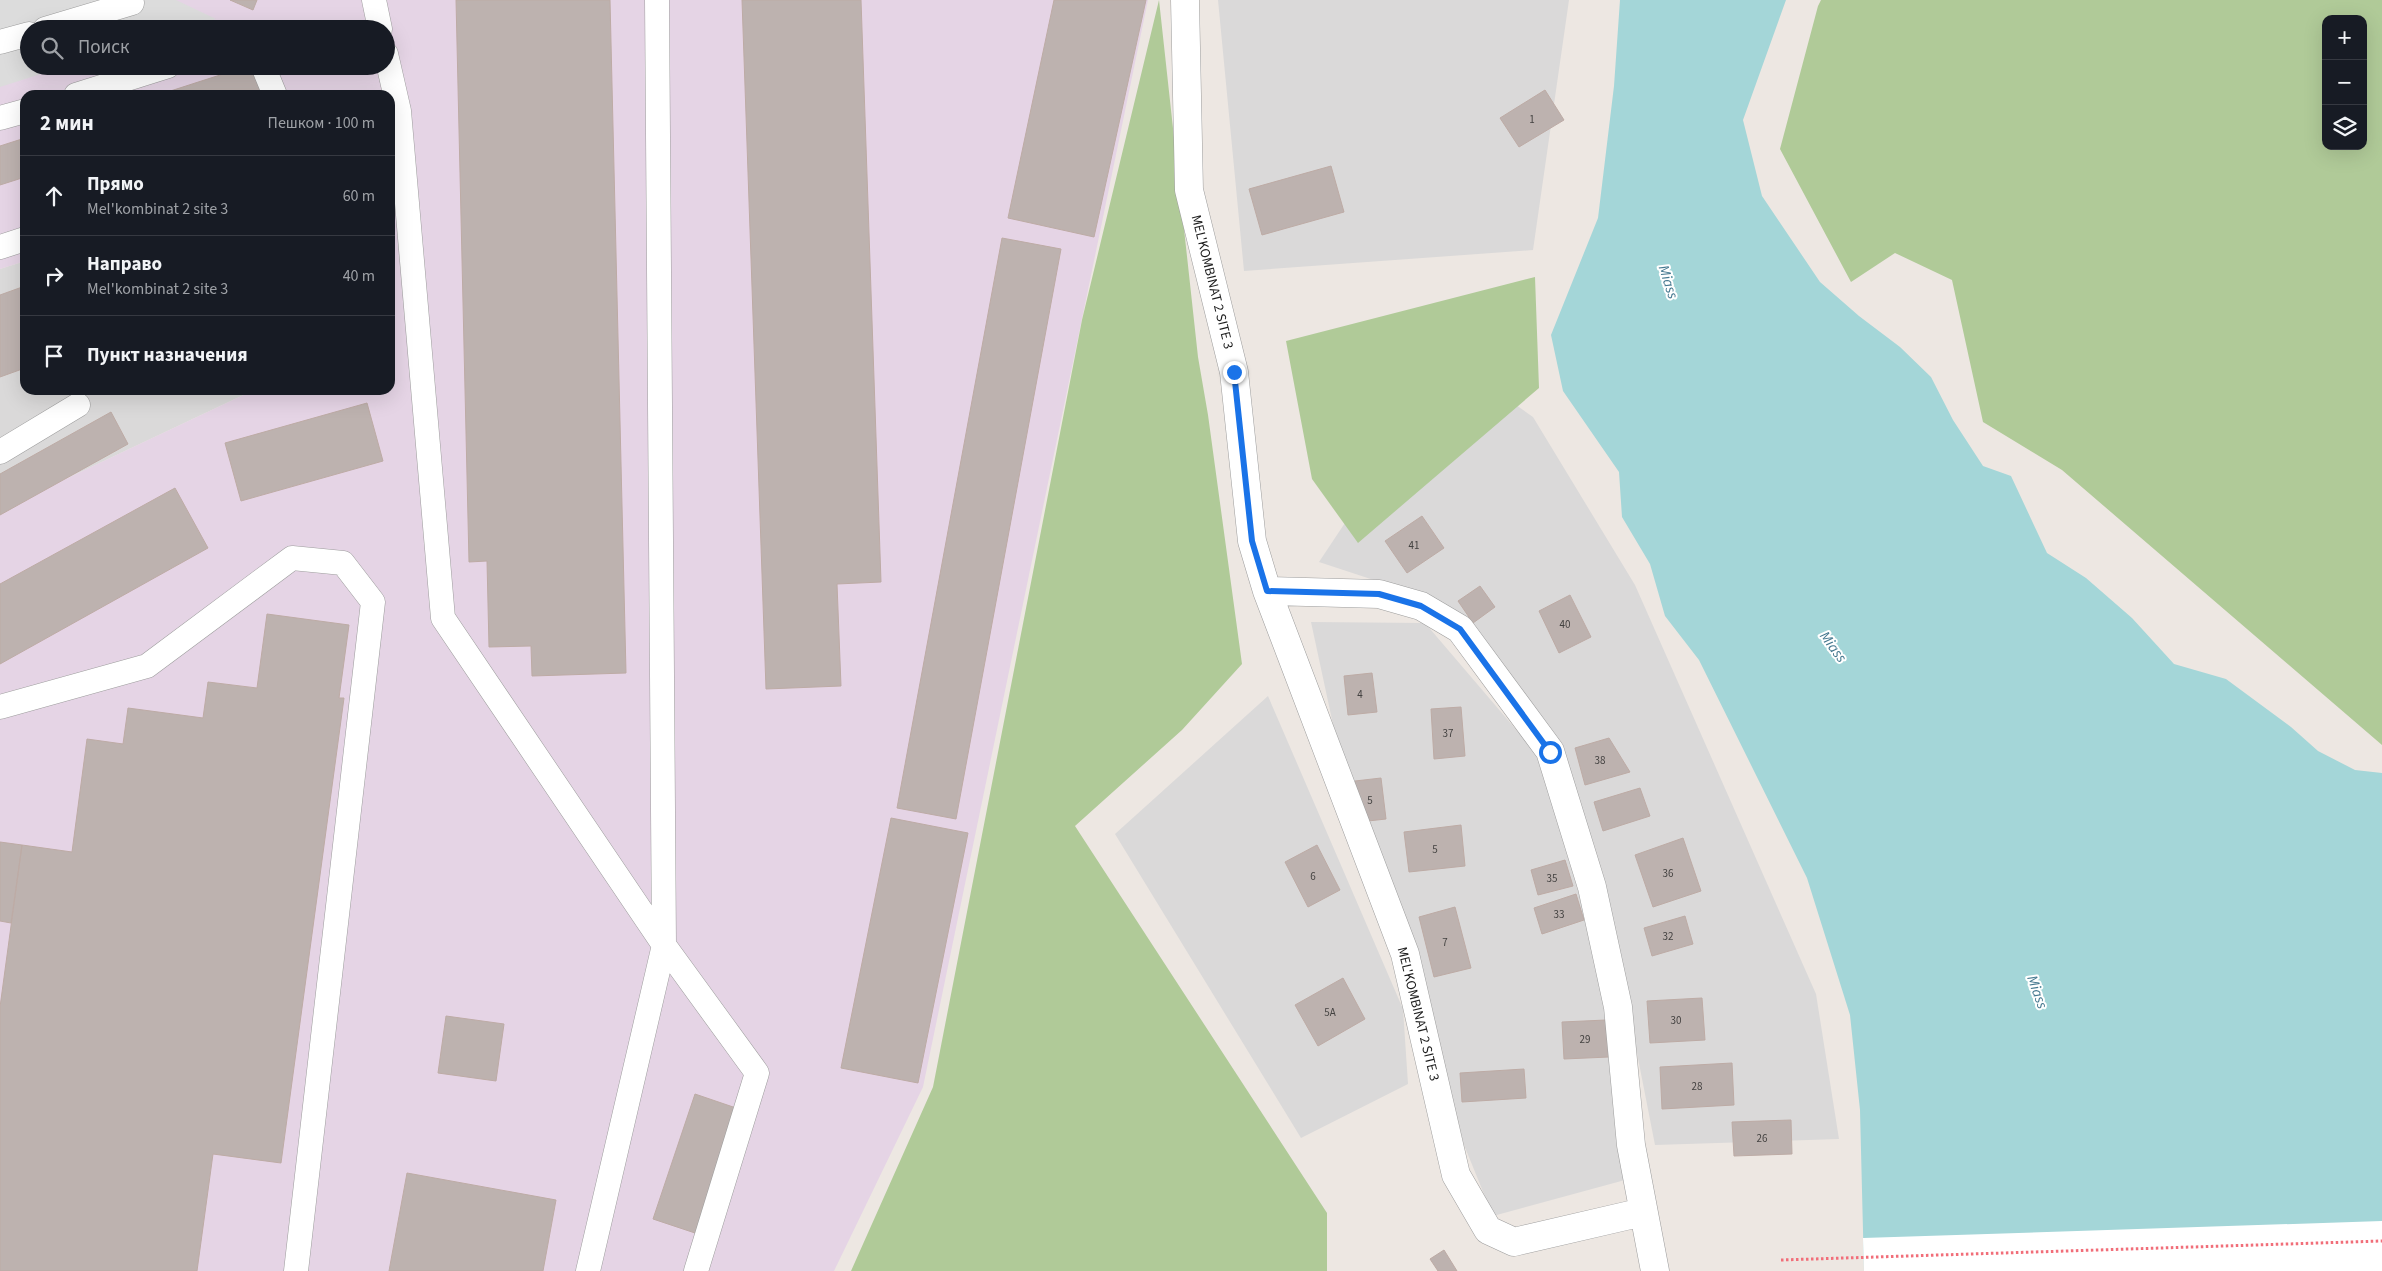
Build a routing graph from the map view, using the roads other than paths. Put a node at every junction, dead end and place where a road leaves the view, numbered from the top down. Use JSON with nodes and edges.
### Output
{"nodes":[{"id":1,"x":374,"y":0,"type":"edge"},
{"id":2,"x":657,"y":0,"type":"edge"},
{"id":3,"x":1185,"y":0,"type":"edge"},
{"id":4,"x":132,"y":3,"type":"dead end"},
{"id":5,"x":75,"y":20,"type":"edge"},
{"id":6,"x":378,"y":20,"type":"edge"},
{"id":7,"x":20,"y":36,"type":"edge"},
{"id":8,"x":0,"y":42,"type":"edge"},
{"id":9,"x":139,"y":75,"type":"edge"},
{"id":10,"x":267,"y":75,"type":"edge"},
{"id":11,"x":391,"y":75,"type":"edge"},
{"id":12,"x":92,"y":90,"type":"edge"},
{"id":13,"x":273,"y":90,"type":"edge"},
{"id":14,"x":394,"y":90,"type":"edge"},
{"id":15,"x":395,"y":93,"type":"edge"},
{"id":16,"x":20,"y":112,"type":"edge"},
{"id":17,"x":0,"y":118,"type":"edge"},
{"id":18,"x":20,"y":241,"type":"edge"},
{"id":19,"x":0,"y":247,"type":"edge"},
{"id":20,"x":78,"y":405,"type":"dead end"},
{"id":21,"x":0,"y":452,"type":"edge"},
{"id":22,"x":1267,"y":591,"type":"junction"},
{"id":23,"x":0,"y":707,"type":"edge"},
{"id":24,"x":664,"y":945,"type":"junction"},
{"id":25,"x":1642,"y":1212,"type":"junction"},
{"id":26,"x":296,"y":1271,"type":"edge"},
{"id":27,"x":588,"y":1271,"type":"edge"},
{"id":28,"x":696,"y":1271,"type":"edge"},
{"id":29,"x":1655,"y":1271,"type":"edge"}],
"edges":[{"from":1,"to":6,"type":"lane"},
{"from":2,"to":24,"type":"lane"},
{"from":3,"to":22,"type":"street","name":"MEL'KOMBINAT 2 SITE 3"},
{"from":4,"to":5,"type":"lane"},
{"from":7,"to":8,"type":"lane"},
{"from":9,"to":12,"type":"lane"},
{"from":10,"to":13,"type":"lane"},
{"from":11,"to":14,"type":"lane"},
{"from":15,"to":24,"type":"lane"},
{"from":16,"to":17,"type":"lane"},
{"from":18,"to":19,"type":"lane"},
{"from":20,"to":21,"type":"lane"},
{"from":22,"to":25,"type":"street"},
{"from":22,"to":25,"type":"street","name":"MEL'KOMBINAT 2 SITE 3"},
{"from":23,"to":26,"type":"lane"},
{"from":24,"to":27,"type":"lane"},
{"from":24,"to":28,"type":"lane"},
{"from":25,"to":29,"type":"street"}]}
